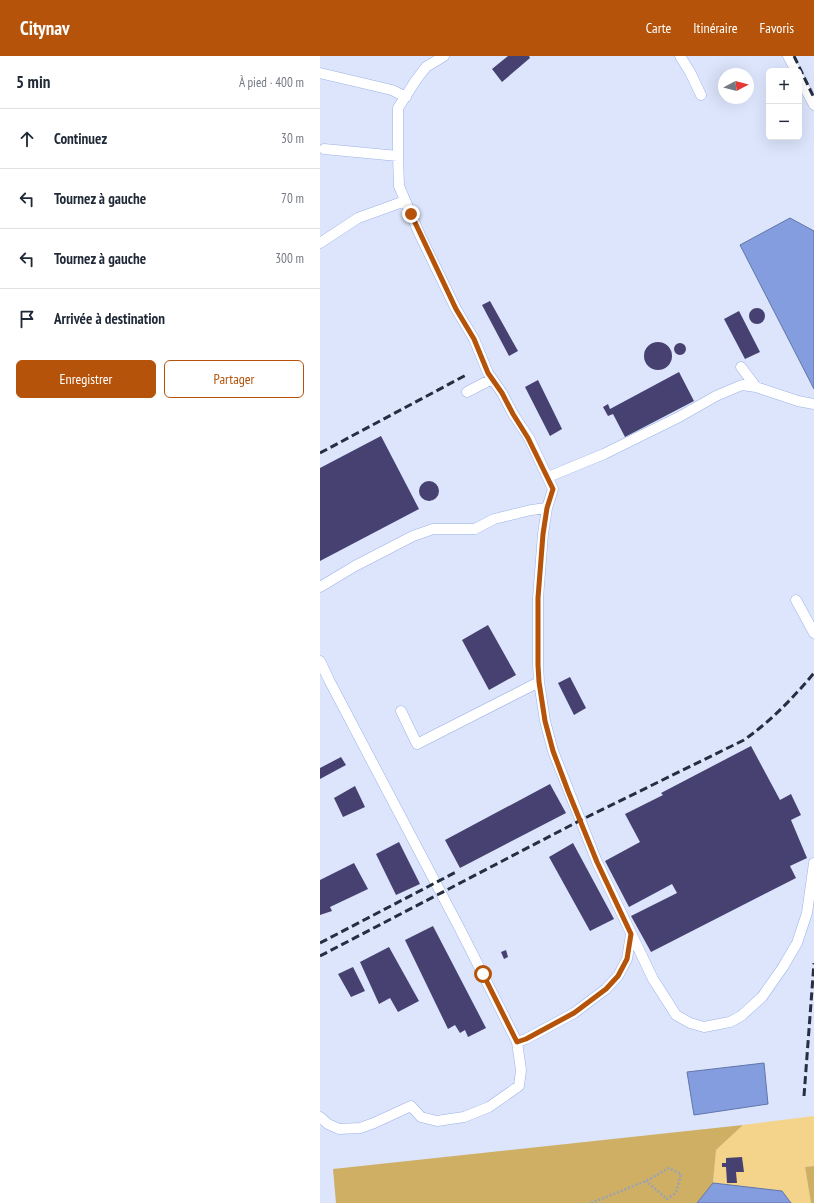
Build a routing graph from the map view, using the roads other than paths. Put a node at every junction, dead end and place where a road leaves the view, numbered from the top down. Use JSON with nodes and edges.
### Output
{"nodes":[{"id":1,"x":444,"y":56,"type":"edge"},
{"id":2,"x":680,"y":56,"type":"edge"},
{"id":3,"x":788,"y":56,"type":"edge"},
{"id":4,"x":794,"y":68,"type":"edge"},
{"id":5,"x":320,"y":73,"type":"edge"},
{"id":6,"x":802,"y":83,"type":"edge"},
{"id":7,"x":701,"y":96,"type":"dead end"},
{"id":8,"x":406,"y":97,"type":"junction"},
{"id":9,"x":814,"y":105,"type":"edge"},
{"id":10,"x":324,"y":149,"type":"dead end"},
{"id":11,"x":398,"y":156,"type":"junction"},
{"id":12,"x":405,"y":201,"type":"junction"},
{"id":13,"x":320,"y":243,"type":"edge"},
{"id":14,"x":741,"y":367,"type":"dead end"},
{"id":15,"x":492,"y":379,"type":"junction"},
{"id":16,"x":756,"y":387,"type":"junction"},
{"id":17,"x":467,"y":392,"type":"dead end"},
{"id":18,"x":814,"y":404,"type":"edge"},
{"id":19,"x":548,"y":477,"type":"junction"},
{"id":20,"x":547,"y":508,"type":"junction"},
{"id":21,"x":320,"y":587,"type":"edge"},
{"id":22,"x":796,"y":600,"type":"dead end"},
{"id":23,"x":814,"y":633,"type":"edge"},
{"id":24,"x":320,"y":661,"type":"edge"},
{"id":25,"x":539,"y":682,"type":"junction"},
{"id":26,"x":401,"y":711,"type":"dead end"},
{"id":27,"x":814,"y":863,"type":"edge"},
{"id":28,"x":631,"y":934,"type":"junction"},
{"id":29,"x":517,"y":1042,"type":"junction"},
{"id":30,"x":320,"y":1117,"type":"edge"}],
"edges":[{"from":1,"to":8,"type":"lane"},
{"from":2,"to":7,"type":"lane"},
{"from":3,"to":4,"type":"lane"},
{"from":5,"to":8,"type":"lane"},
{"from":6,"to":9,"type":"lane"},
{"from":8,"to":11,"type":"lane"},
{"from":10,"to":11,"type":"lane"},
{"from":11,"to":12,"type":"lane"},
{"from":12,"to":13,"type":"lane"},
{"from":12,"to":15,"type":"lane"},
{"from":14,"to":16,"type":"lane"},
{"from":15,"to":17,"type":"lane"},
{"from":15,"to":19,"type":"lane"},
{"from":16,"to":18,"type":"lane"},
{"from":16,"to":19,"type":"lane"},
{"from":19,"to":20,"type":"lane"},
{"from":20,"to":21,"type":"lane"},
{"from":20,"to":25,"type":"lane"},
{"from":22,"to":23,"type":"lane"},
{"from":24,"to":29,"type":"lane"},
{"from":25,"to":26,"type":"lane"},
{"from":25,"to":28,"type":"lane"},
{"from":27,"to":28,"type":"lane"},
{"from":28,"to":29,"type":"lane"},
{"from":29,"to":30,"type":"lane"}]}
